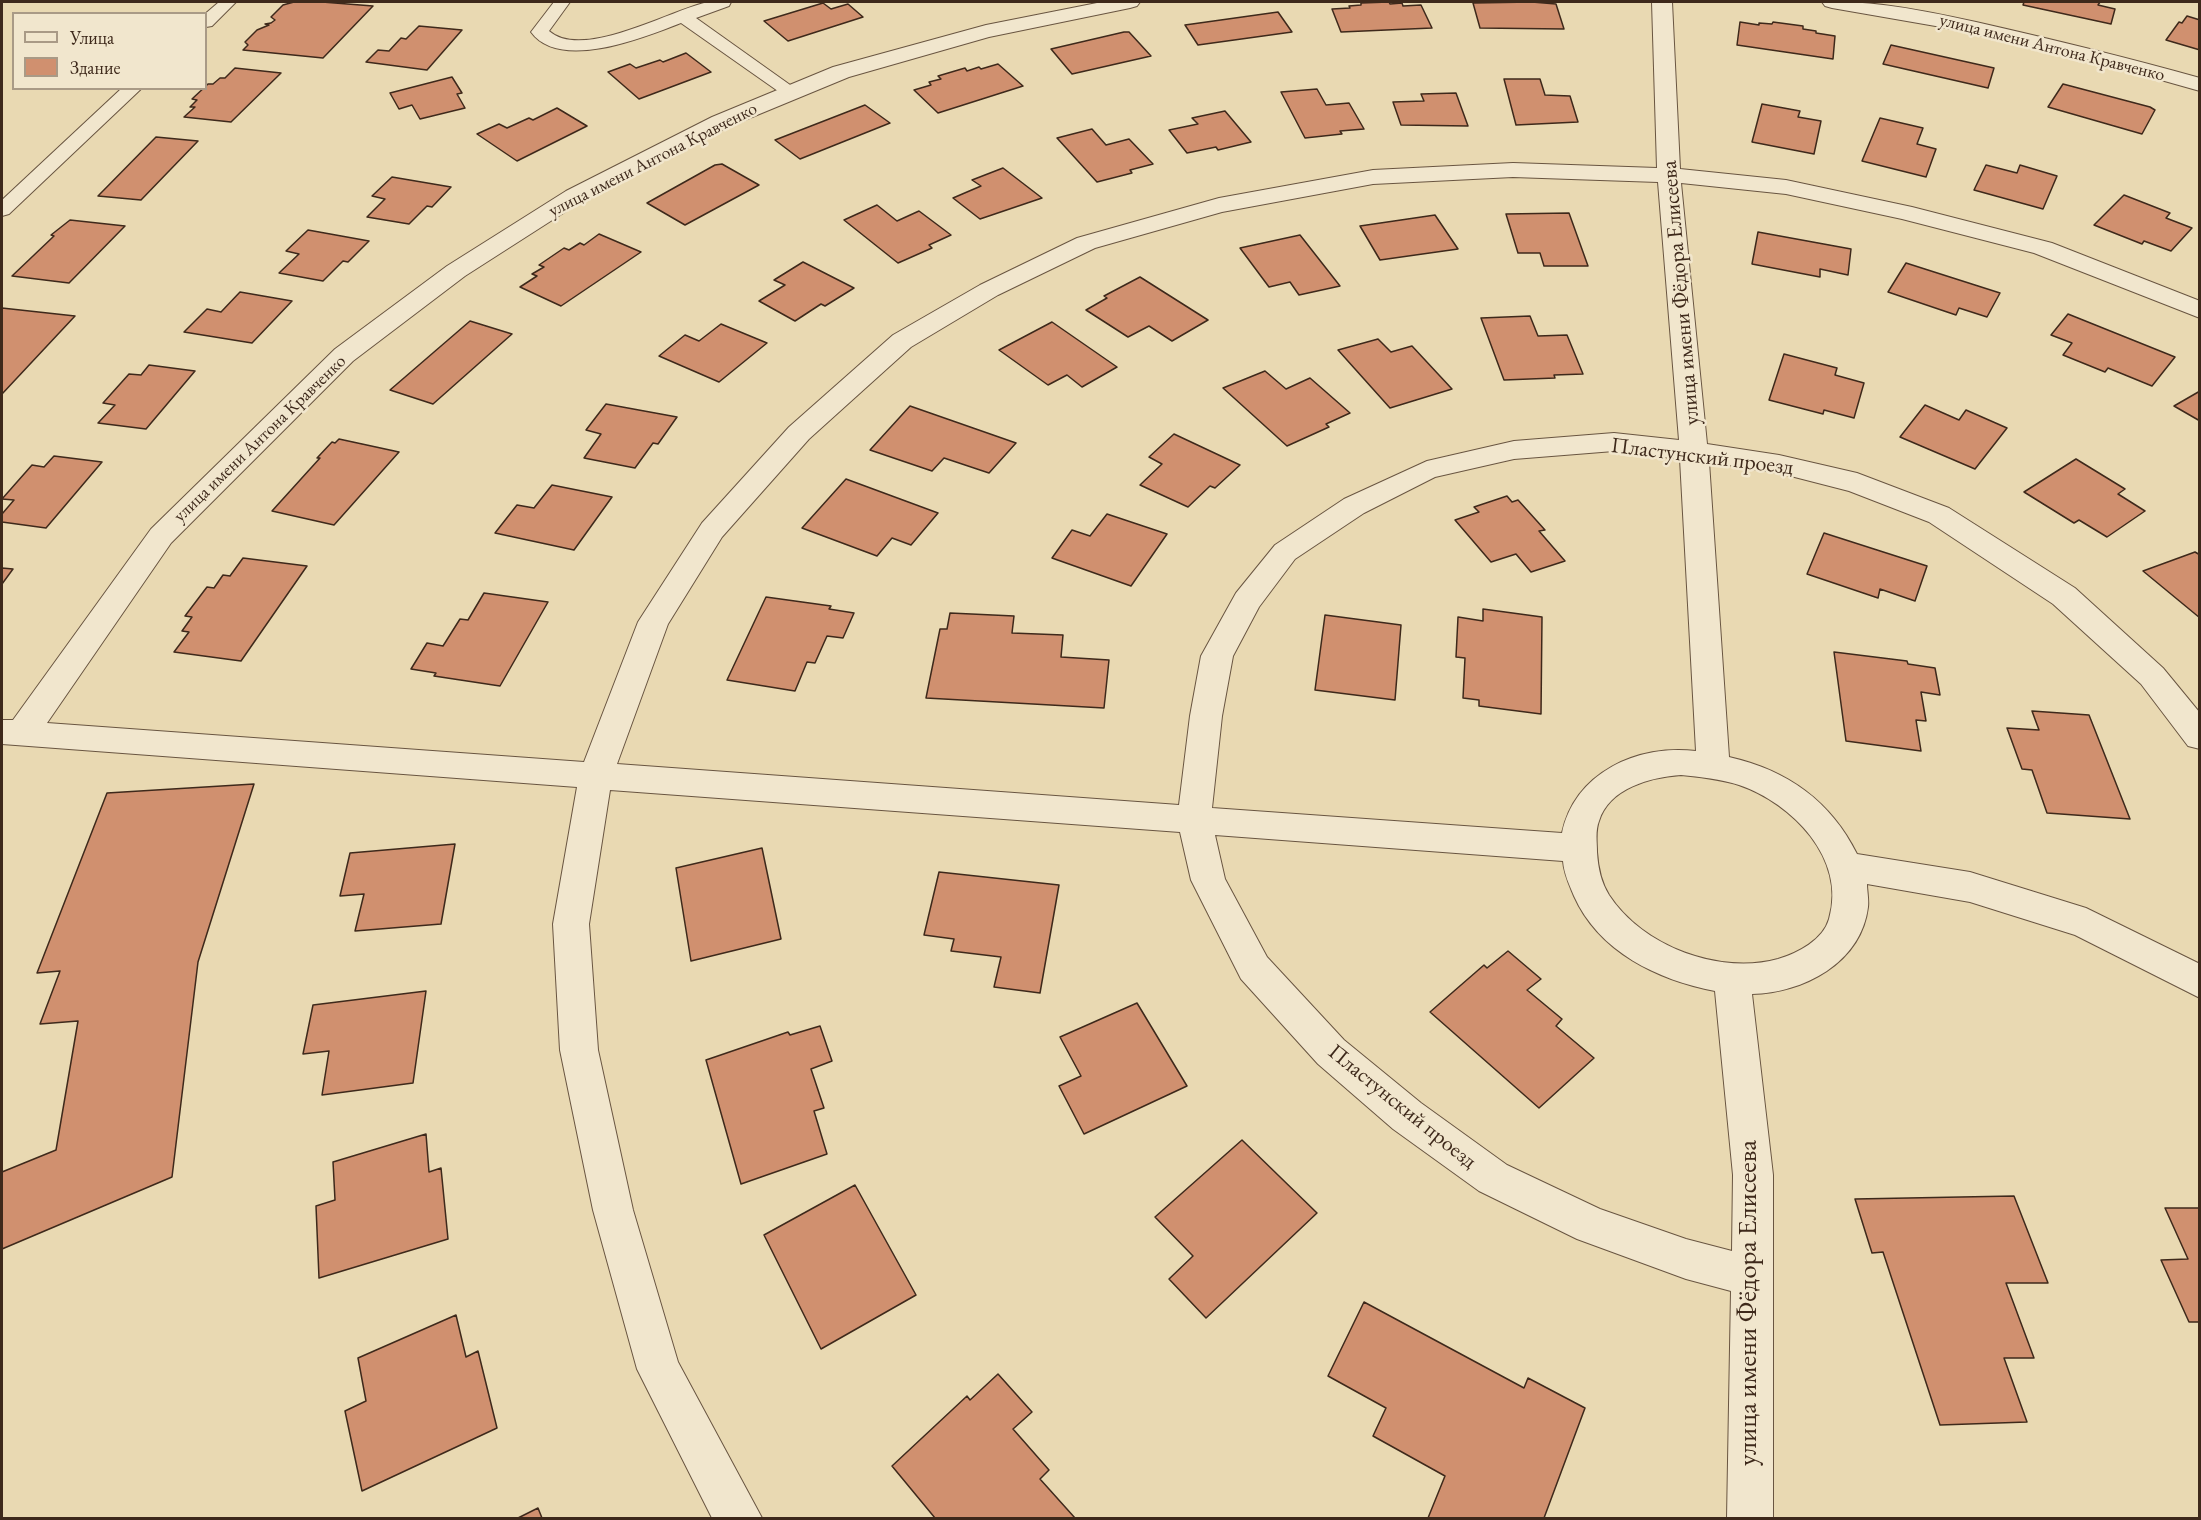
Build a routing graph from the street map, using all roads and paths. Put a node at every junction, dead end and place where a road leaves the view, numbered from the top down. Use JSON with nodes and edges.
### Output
{"nodes":[{"id":1,"x":228,"y":2,"type":"edge"},
{"id":2,"x":562,"y":2,"type":"edge"},
{"id":3,"x":723,"y":2,"type":"edge"},
{"id":4,"x":1130,"y":2,"type":"edge"},
{"id":5,"x":1662,"y":2,"type":"edge"},
{"id":6,"x":1832,"y":2,"type":"edge"},
{"id":7,"x":682,"y":16,"type":"junction"},
{"id":8,"x":207,"y":21,"type":"edge"},
{"id":9,"x":2199,"y":85,"type":"edge"},
{"id":10,"x":132,"y":90,"type":"edge"},
{"id":11,"x":791,"y":92,"type":"junction"},
{"id":12,"x":1670,"y":175,"type":"junction"},
{"id":13,"x":2,"y":210,"type":"edge"},
{"id":14,"x":2199,"y":310,"type":"edge"},
{"id":15,"x":1694,"y":451,"type":"junction"},
{"id":16,"x":12,"y":733,"type":"edge"},
{"id":17,"x":2199,"y":737,"type":"edge"},
{"id":18,"x":1713,"y":765,"type":"junction"},
{"id":19,"x":596,"y":775,"type":"junction"},
{"id":20,"x":1194,"y":819,"type":"junction"},
{"id":21,"x":1577,"y":848,"type":"junction"},
{"id":22,"x":1845,"y":866,"type":"junction"},
{"id":23,"x":1732,"y":980,"type":"junction"},
{"id":24,"x":2199,"y":982,"type":"edge"},
{"id":25,"x":1752,"y":1276,"type":"junction"},
{"id":26,"x":739,"y":1518,"type":"edge"},
{"id":27,"x":1750,"y":1518,"type":"edge"}],
"edges":[{"from":1,"to":8,"type":"lane"},
{"from":2,"to":7,"type":"lane"},
{"from":3,"to":7,"type":"lane"},
{"from":4,"to":11,"type":"street","name":"улица имени Антона Кравченко"},
{"from":5,"to":12,"type":"street","name":"улица имени Фёдора Елисеева"},
{"from":6,"to":9,"type":"street","name":"улица имени Антона Кравченко"},
{"from":7,"to":11,"type":"lane"},
{"from":10,"to":13,"type":"lane"},
{"from":11,"to":16,"type":"street","name":"улица имени Антона Кравченко"},
{"from":12,"to":14,"type":"street"},
{"from":12,"to":15,"type":"street","name":"улица имени Фёдора Елисеева"},
{"from":12,"to":19,"type":"street"},
{"from":15,"to":17,"type":"street","name":"Пластунский проезд"},
{"from":15,"to":18,"type":"street","name":"улица имени Фёдора Елисеева"},
{"from":15,"to":20,"type":"street","name":"Пластунский проезд"},
{"from":16,"to":19,"type":"street"},
{"from":18,"to":21,"type":"street"},
{"from":18,"to":22,"type":"street"},
{"from":19,"to":20,"type":"street"},
{"from":19,"to":26,"type":"street"},
{"from":20,"to":21,"type":"street"},
{"from":20,"to":25,"type":"street","name":"Пластунский проезд"},
{"from":21,"to":23,"type":"street"},
{"from":22,"to":23,"type":"street"},
{"from":22,"to":24,"type":"street"},
{"from":23,"to":25,"type":"street","name":"улица имени Фёдора Елисеева"},
{"from":25,"to":27,"type":"street","name":"улица имени Фёдора Елисеева"}]}
